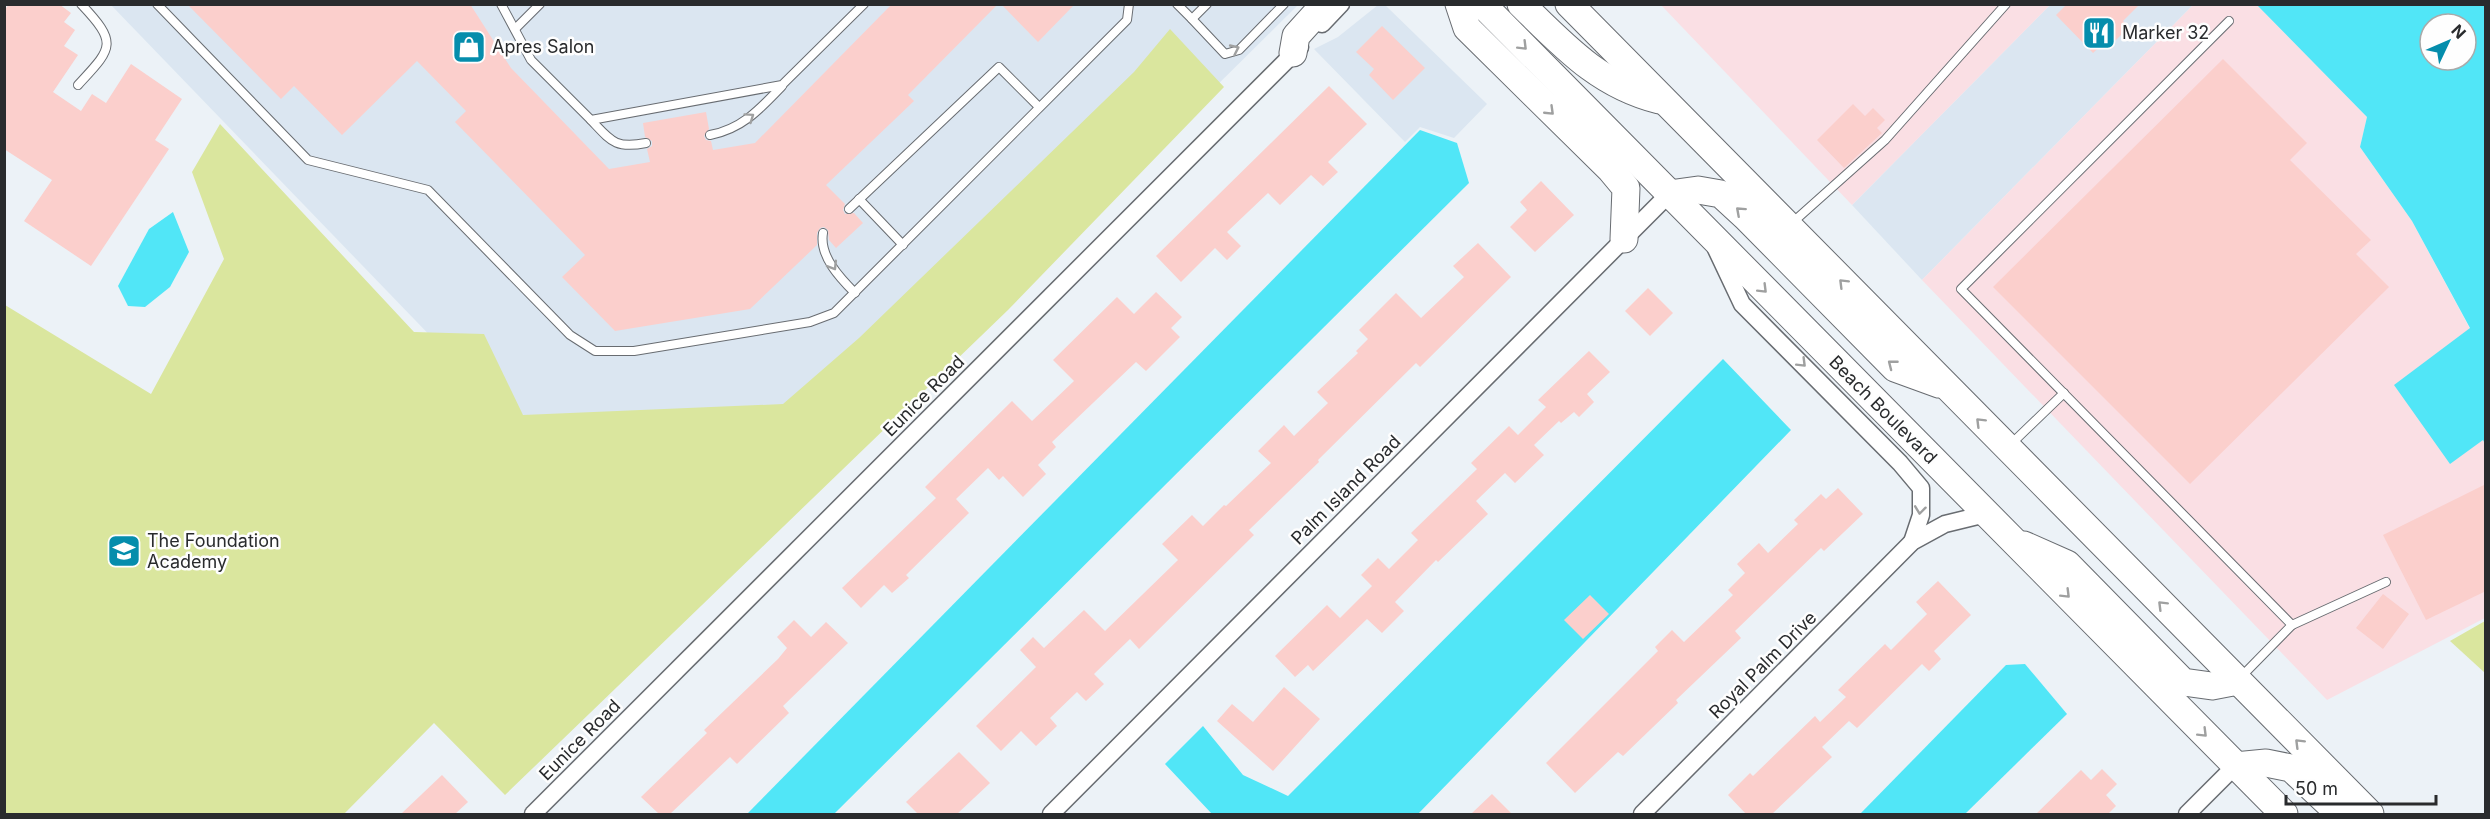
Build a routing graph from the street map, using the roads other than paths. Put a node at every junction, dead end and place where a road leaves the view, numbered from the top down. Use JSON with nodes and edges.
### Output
{"nodes":[{"id":1,"x":81,"y":4,"type":"edge"},
{"id":2,"x":157,"y":4,"type":"edge"},
{"id":3,"x":501,"y":4,"type":"edge"},
{"id":4,"x":540,"y":4,"type":"edge"},
{"id":5,"x":864,"y":4,"type":"edge"},
{"id":6,"x":1129,"y":4,"type":"edge"},
{"id":7,"x":1177,"y":4,"type":"edge"},
{"id":8,"x":1207,"y":4,"type":"edge"},
{"id":9,"x":1284,"y":4,"type":"edge"},
{"id":10,"x":1325,"y":4,"type":"edge"},
{"id":11,"x":1341,"y":4,"type":"edge"},
{"id":12,"x":1459,"y":4,"type":"edge"},
{"id":13,"x":1482,"y":4,"type":"edge"},
{"id":14,"x":1521,"y":4,"type":"edge"},
{"id":15,"x":1569,"y":4,"type":"edge"},
{"id":16,"x":2006,"y":4,"type":"edge"},
{"id":17,"x":1192,"y":19,"type":"junction"},
{"id":18,"x":2229,"y":21,"type":"dead end"},
{"id":19,"x":515,"y":29,"type":"junction"},
{"id":20,"x":1293,"y":53,"type":"junction"},
{"id":21,"x":78,"y":85,"type":"dead end"},
{"id":22,"x":783,"y":85,"type":"junction"},
{"id":23,"x":1663,"y":100,"type":"junction"},
{"id":24,"x":1039,"y":107,"type":"junction"},
{"id":25,"x":591,"y":120,"type":"junction"},
{"id":26,"x":710,"y":135,"type":"dead end"},
{"id":27,"x":646,"y":143,"type":"dead end"},
{"id":28,"x":1669,"y":194,"type":"junction"},
{"id":29,"x":860,"y":199,"type":"junction"},
{"id":30,"x":849,"y":209,"type":"dead end"},
{"id":31,"x":1787,"y":227,"type":"junction"},
{"id":32,"x":1707,"y":232,"type":"junction"},
{"id":33,"x":823,"y":233,"type":"dead end"},
{"id":34,"x":1624,"y":239,"type":"junction"},
{"id":35,"x":903,"y":244,"type":"junction"},
{"id":36,"x":855,"y":293,"type":"junction"},
{"id":37,"x":1946,"y":386,"type":"junction"},
{"id":38,"x":2064,"y":393,"type":"junction"},
{"id":39,"x":2007,"y":448,"type":"junction"},
{"id":40,"x":1986,"y":514,"type":"junction"},
{"id":41,"x":2010,"y":538,"type":"junction"},
{"id":42,"x":1912,"y":542,"type":"junction"},
{"id":43,"x":2386,"y":582,"type":"dead end"},
{"id":44,"x":2292,"y":625,"type":"junction"},
{"id":45,"x":2238,"y":681,"type":"junction"},
{"id":46,"x":2235,"y":766,"type":"junction"},
{"id":47,"x":2257,"y":788,"type":"junction"},
{"id":48,"x":533,"y":814,"type":"edge"},
{"id":49,"x":1051,"y":814,"type":"edge"},
{"id":50,"x":1642,"y":814,"type":"edge"},
{"id":51,"x":2187,"y":814,"type":"edge"},
{"id":52,"x":2270,"y":814,"type":"edge"},
{"id":53,"x":2284,"y":814,"type":"edge"},
{"id":54,"x":2340,"y":814,"type":"edge"},
{"id":55,"x":2370,"y":814,"type":"edge"}],
"edges":[{"from":1,"to":21,"type":"lane"},
{"from":2,"to":36,"type":"lane"},
{"from":3,"to":19,"type":"lane"},
{"from":4,"to":19,"type":"lane"},
{"from":5,"to":22,"type":"lane"},
{"from":6,"to":24,"type":"lane"},
{"from":7,"to":17,"type":"lane"},
{"from":8,"to":17,"type":"lane"},
{"from":17,"to":9,"type":"lane","one_way":true},
{"from":10,"to":20,"type":"highway"},
{"from":11,"to":20,"type":"street","name":"Eunice Road"},
{"from":12,"to":34,"type":"highway","one_way":true},
{"from":13,"to":28,"type":"highway","name":"Beach Boulevard","one_way":true},
{"from":14,"to":23,"type":"highway"},
{"from":15,"to":23,"type":"highway"},
{"from":16,"to":31,"type":"lane"},
{"from":18,"to":38,"type":"lane"},
{"from":19,"to":25,"type":"lane"},
{"from":20,"to":48,"type":"street","name":"Eunice Road"},
{"from":22,"to":25,"type":"lane"},
{"from":26,"to":22,"type":"lane","one_way":true},
{"from":23,"to":31,"type":"highway"},
{"from":24,"to":29,"type":"lane"},
{"from":24,"to":35,"type":"lane"},
{"from":25,"to":27,"type":"lane"},
{"from":28,"to":32,"type":"highway","name":"Beach Boulevard"},
{"from":28,"to":34,"type":"street","name":"Palm Island Road"},
{"from":37,"to":28,"type":"highway","one_way":true},
{"from":29,"to":30,"type":"lane"},
{"from":29,"to":35,"type":"lane"},
{"from":37,"to":31,"type":"highway","one_way":true},
{"from":32,"to":40,"type":"highway","name":"Beach Boulevard","one_way":true},
{"from":32,"to":42,"type":"street","name":"Royal Palm Drive","one_way":true},
{"from":33,"to":36,"type":"lane","one_way":true},
{"from":34,"to":49,"type":"street","name":"Palm Island Road"},
{"from":35,"to":36,"type":"lane"},
{"from":39,"to":37,"type":"highway","one_way":true},
{"from":38,"to":39,"type":"lane"},
{"from":38,"to":44,"type":"lane"},
{"from":45,"to":39,"type":"highway","one_way":true},
{"from":40,"to":41,"type":"highway","name":"Beach Boulevard"},
{"from":40,"to":42,"type":"street","name":"Royal Palm Drive"},
{"from":41,"to":45,"type":"highway"},
{"from":41,"to":46,"type":"highway","name":"Beach Boulevard","one_way":true},
{"from":42,"to":50,"type":"street","name":"Royal Palm Drive"},
{"from":43,"to":44,"type":"lane"},
{"from":44,"to":45,"type":"lane"},
{"from":55,"to":45,"type":"highway","one_way":true},
{"from":46,"to":47,"type":"highway","name":"Beach Boulevard"},
{"from":46,"to":51,"type":"street"},
{"from":46,"to":54,"type":"highway"},
{"from":47,"to":52,"type":"street"},
{"from":47,"to":53,"type":"highway","name":"Beach Boulevard"}]}
